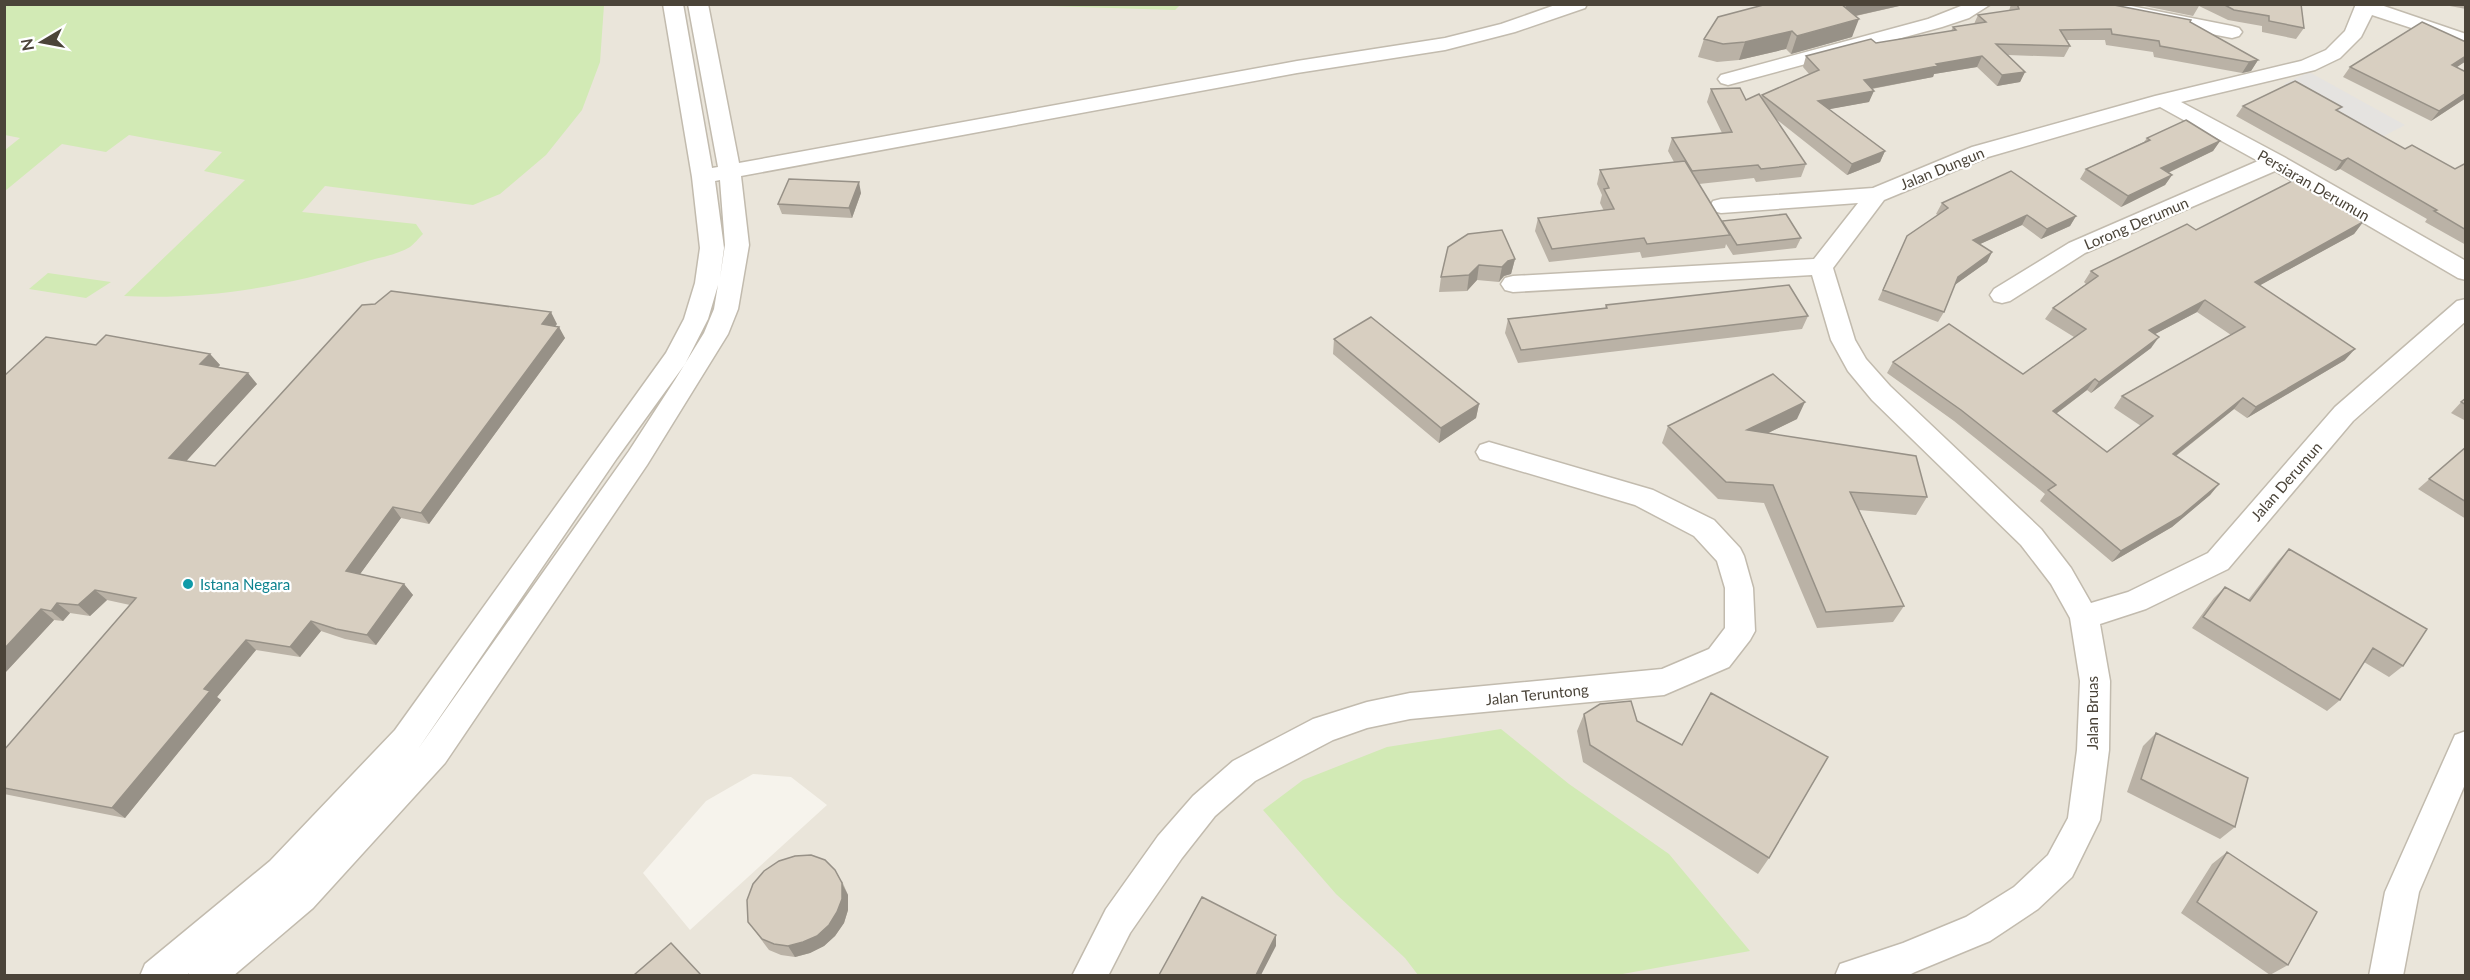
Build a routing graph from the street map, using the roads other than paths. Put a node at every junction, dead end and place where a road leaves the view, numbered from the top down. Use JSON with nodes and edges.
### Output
{"nodes":[{"id":1,"x":673,"y":4,"type":"edge"},
{"id":2,"x":698,"y":4,"type":"edge"},
{"id":3,"x":1578,"y":4,"type":"edge"},
{"id":4,"x":1982,"y":4,"type":"edge"},
{"id":5,"x":2089,"y":4,"type":"edge"},
{"id":6,"x":2366,"y":6,"type":"edge"},
{"id":7,"x":2232,"y":32,"type":"dead end"},
{"id":8,"x":2465,"y":40,"type":"edge"},
{"id":9,"x":1728,"y":79,"type":"dead end"},
{"id":10,"x":2162,"y":100,"type":"junction"},
{"id":11,"x":2276,"y":162,"type":"junction"},
{"id":12,"x":716,"y":175,"type":"junction"},
{"id":13,"x":1876,"y":195,"type":"junction"},
{"id":14,"x":1721,"y":206,"type":"dead end"},
{"id":15,"x":1821,"y":267,"type":"junction"},
{"id":16,"x":2466,"y":272,"type":"edge"},
{"id":17,"x":1513,"y":284,"type":"dead end"},
{"id":18,"x":2002,"y":295,"type":"dead end"},
{"id":19,"x":2466,"y":307,"type":"edge"},
{"id":20,"x":1489,"y":452,"type":"dead end"},
{"id":21,"x":2084,"y":617,"type":"junction"},
{"id":22,"x":2466,"y":745,"type":"edge"},
{"id":23,"x":157,"y":975,"type":"edge"},
{"id":24,"x":205,"y":975,"type":"edge"},
{"id":25,"x":1089,"y":975,"type":"edge"},
{"id":26,"x":1852,"y":975,"type":"edge"},
{"id":27,"x":2386,"y":975,"type":"edge"}],
"edges":[{"from":1,"to":12,"type":"street"},
{"from":2,"to":12,"type":"street"},
{"from":3,"to":12,"type":"street"},
{"from":4,"to":9,"type":"street"},
{"from":5,"to":7,"type":"street"},
{"from":6,"to":8,"type":"street"},
{"from":6,"to":10,"type":"street","name":"Jalan Dungun"},
{"from":10,"to":11,"type":"street","name":"Persiaran Derumun"},
{"from":10,"to":13,"type":"street","name":"Jalan Dungun"},
{"from":11,"to":16,"type":"street","name":"Persiaran Derumun"},
{"from":11,"to":18,"type":"street","name":"Lorong Derumun"},
{"from":12,"to":23,"type":"street"},
{"from":12,"to":24,"type":"street"},
{"from":13,"to":14,"type":"street"},
{"from":13,"to":15,"type":"street"},
{"from":15,"to":17,"type":"street"},
{"from":15,"to":21,"type":"street","name":"Jalan Bruas"},
{"from":19,"to":21,"type":"street","name":"Jalan Derumun"},
{"from":20,"to":25,"type":"street","name":"Jalan Teruntong"},
{"from":21,"to":26,"type":"street","name":"Jalan Bruas"},
{"from":22,"to":27,"type":"street"}]}
